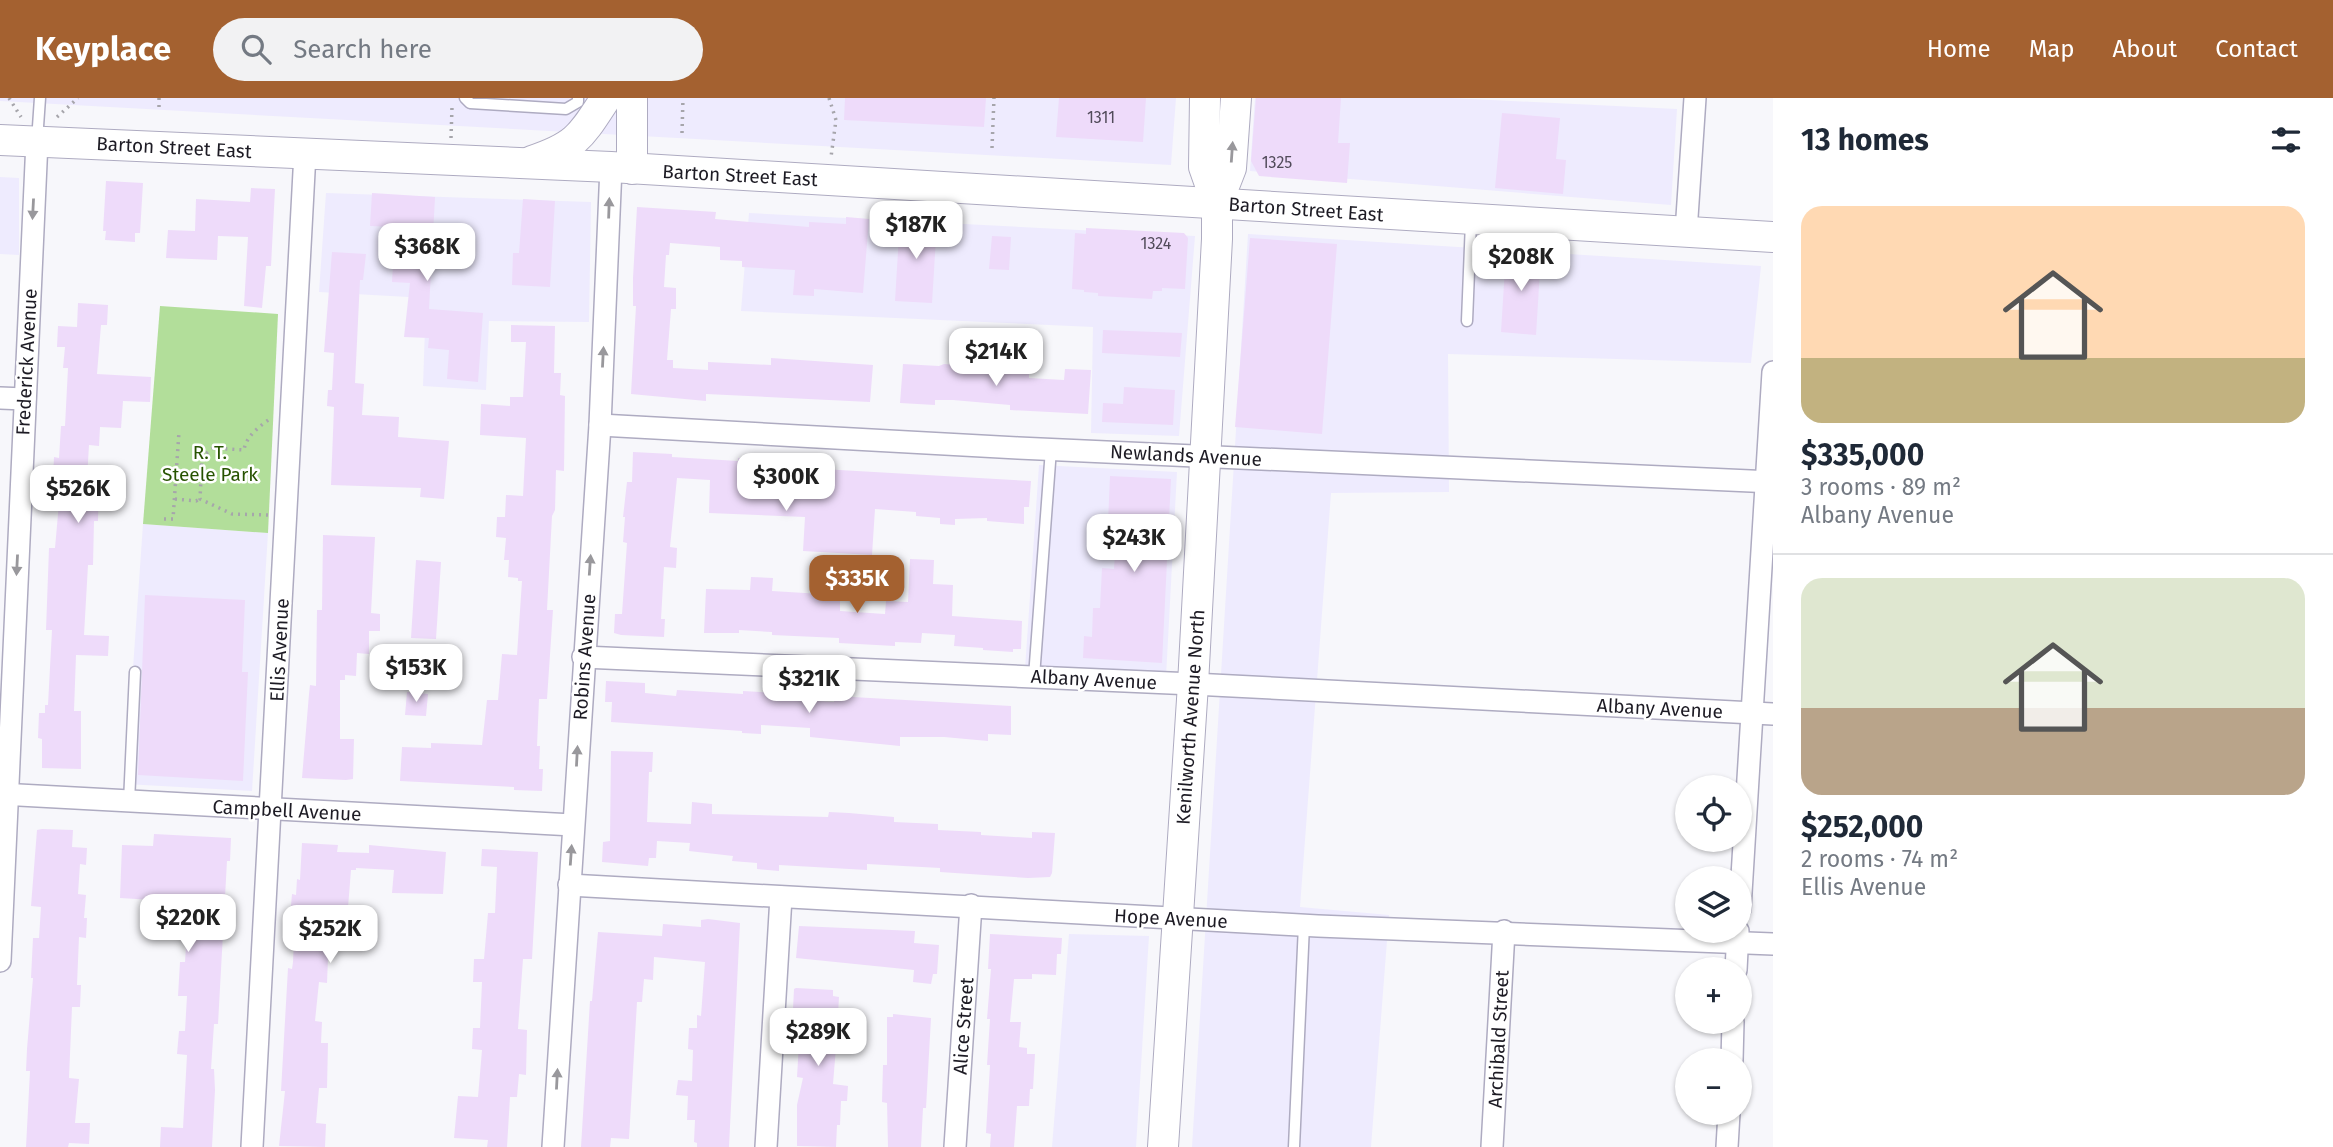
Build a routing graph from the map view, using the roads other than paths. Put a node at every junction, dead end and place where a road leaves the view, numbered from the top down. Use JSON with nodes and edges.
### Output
{"nodes":[{"id":1,"x":40,"y":98,"type":"edge"},
{"id":2,"x":465,"y":98,"type":"edge"},
{"id":3,"x":578,"y":98,"type":"edge"},
{"id":4,"x":606,"y":98,"type":"edge"},
{"id":5,"x":632,"y":98,"type":"edge"},
{"id":6,"x":1205,"y":98,"type":"edge"},
{"id":7,"x":1236,"y":98,"type":"edge"},
{"id":8,"x":1695,"y":98,"type":"edge"},
{"id":9,"x":0,"y":140,"type":"edge"},
{"id":10,"x":37,"y":141,"type":"junction"},
{"id":11,"x":305,"y":153,"type":"junction"},
{"id":12,"x":524,"y":164,"type":"junction"},
{"id":13,"x":622,"y":168,"type":"junction"},
{"id":14,"x":1217,"y":204,"type":"junction"},
{"id":15,"x":1471,"y":219,"type":"junction"},
{"id":16,"x":1686,"y":232,"type":"junction"},
{"id":17,"x":1773,"y":237,"type":"edge"},
{"id":18,"x":1467,"y":320,"type":"dead end"},
{"id":19,"x":1773,"y":372,"type":"edge"},
{"id":20,"x":0,"y":398,"type":"edge"},
{"id":21,"x":25,"y":399,"type":"junction"},
{"id":22,"x":600,"y":425,"type":"junction"},
{"id":23,"x":1051,"y":449,"type":"junction"},
{"id":24,"x":1205,"y":456,"type":"junction"},
{"id":25,"x":1769,"y":482,"type":"edge"},
{"id":26,"x":583,"y":657,"type":"junction"},
{"id":27,"x":135,"y":673,"type":"dead end"},
{"id":28,"x":1034,"y":677,"type":"junction"},
{"id":29,"x":1193,"y":684,"type":"junction"},
{"id":30,"x":1762,"y":714,"type":"edge"},
{"id":31,"x":3,"y":795,"type":"edge"},
{"id":32,"x":129,"y":802,"type":"junction"},
{"id":33,"x":271,"y":810,"type":"junction"},
{"id":34,"x":573,"y":825,"type":"junction"},
{"id":35,"x":1745,"y":866,"type":"edge"},
{"id":36,"x":569,"y":886,"type":"junction"},
{"id":37,"x":781,"y":897,"type":"junction"},
{"id":38,"x":971,"y":905,"type":"junction"},
{"id":39,"x":1177,"y":918,"type":"junction"},
{"id":40,"x":1304,"y":925,"type":"junction"},
{"id":41,"x":1504,"y":932,"type":"junction"},
{"id":42,"x":1675,"y":935,"type":"edge"},
{"id":43,"x":1752,"y":939,"type":"edge"},
{"id":44,"x":1773,"y":944,"type":"edge"},
{"id":45,"x":0,"y":961,"type":"edge"},
{"id":46,"x":1728,"y":1125,"type":"edge"},
{"id":47,"x":251,"y":1147,"type":"edge"},
{"id":48,"x":553,"y":1147,"type":"edge"},
{"id":49,"x":766,"y":1147,"type":"edge"},
{"id":50,"x":955,"y":1147,"type":"edge"},
{"id":51,"x":1163,"y":1147,"type":"edge"},
{"id":52,"x":1294,"y":1147,"type":"edge"},
{"id":53,"x":1492,"y":1147,"type":"edge"},
{"id":54,"x":1727,"y":1147,"type":"edge"}],
"edges":[{"from":1,"to":10,"type":"lane"},
{"from":2,"to":3,"type":"lane"},
{"from":4,"to":12,"type":"main road"},
{"from":5,"to":13,"type":"main road"},
{"from":6,"to":14,"type":"main road","name":"Kenilworth Avenue North"},
{"from":14,"to":7,"type":"main road","name":"Kenilworth Avenue North","one_way":true},
{"from":8,"to":16,"type":"street"},
{"from":9,"to":10,"type":"main road","name":"Barton Street East"},
{"from":10,"to":11,"type":"main road","name":"Barton Street East"},
{"from":10,"to":21,"type":"street","name":"Frederick Avenue","one_way":true},
{"from":11,"to":12,"type":"main road","name":"Barton Street East"},
{"from":11,"to":33,"type":"street","name":"Ellis Avenue"},
{"from":12,"to":13,"type":"main road","name":"Barton Street East"},
{"from":13,"to":14,"type":"main road","name":"Barton Street East"},
{"from":22,"to":13,"type":"street","name":"Robins Avenue","one_way":true},
{"from":14,"to":15,"type":"main road","name":"Barton Street East"},
{"from":14,"to":24,"type":"main road","name":"Kenilworth Avenue North"},
{"from":15,"to":16,"type":"main road","name":"Barton Street East"},
{"from":15,"to":18,"type":"lane"},
{"from":16,"to":17,"type":"main road","name":"Barton Street East"},
{"from":19,"to":25,"type":"street"},
{"from":20,"to":21,"type":"street"},
{"from":21,"to":31,"type":"street","name":"Frederick Avenue","one_way":true},
{"from":22,"to":23,"type":"street","name":"Newlands Avenue"},
{"from":26,"to":22,"type":"street","name":"Robins Avenue","one_way":true},
{"from":23,"to":24,"type":"street","name":"Newlands Avenue"},
{"from":23,"to":28,"type":"lane"},
{"from":24,"to":25,"type":"street","name":"Newlands Avenue"},
{"from":24,"to":29,"type":"main road","name":"Kenilworth Avenue North"},
{"from":25,"to":30,"type":"street"},
{"from":26,"to":28,"type":"street","name":"Albany Avenue"},
{"from":34,"to":26,"type":"street","name":"Robins Avenue","one_way":true},
{"from":27,"to":32,"type":"lane"},
{"from":28,"to":29,"type":"street","name":"Albany Avenue"},
{"from":29,"to":30,"type":"street","name":"Albany Avenue"},
{"from":29,"to":39,"type":"main road","name":"Kenilworth Avenue North"},
{"from":30,"to":35,"type":"street"},
{"from":31,"to":32,"type":"street","name":"Campbell Avenue"},
{"from":31,"to":45,"type":"street","name":"Frederick Avenue"},
{"from":32,"to":33,"type":"street","name":"Campbell Avenue"},
{"from":33,"to":34,"type":"street","name":"Campbell Avenue"},
{"from":33,"to":47,"type":"street","name":"Ellis Avenue"},
{"from":36,"to":34,"type":"street","name":"Robins Avenue","one_way":true},
{"from":36,"to":37,"type":"street","name":"Hope Avenue"},
{"from":48,"to":36,"type":"street","name":"Robins Avenue","one_way":true},
{"from":37,"to":38,"type":"street","name":"Hope Avenue"},
{"from":37,"to":49,"type":"street"},
{"from":38,"to":39,"type":"street","name":"Hope Avenue"},
{"from":38,"to":50,"type":"street","name":"Alice Street"},
{"from":39,"to":40,"type":"street","name":"Hope Avenue"},
{"from":39,"to":51,"type":"main road","name":"Kenilworth Avenue North"},
{"from":40,"to":41,"type":"street","name":"Hope Avenue"},
{"from":40,"to":52,"type":"lane"},
{"from":41,"to":42,"type":"street","name":"Hope Avenue"},
{"from":41,"to":53,"type":"street","name":"Archibald Street"},
{"from":43,"to":44,"type":"street","name":"Hope Avenue"},
{"from":46,"to":54,"type":"street"}]}
